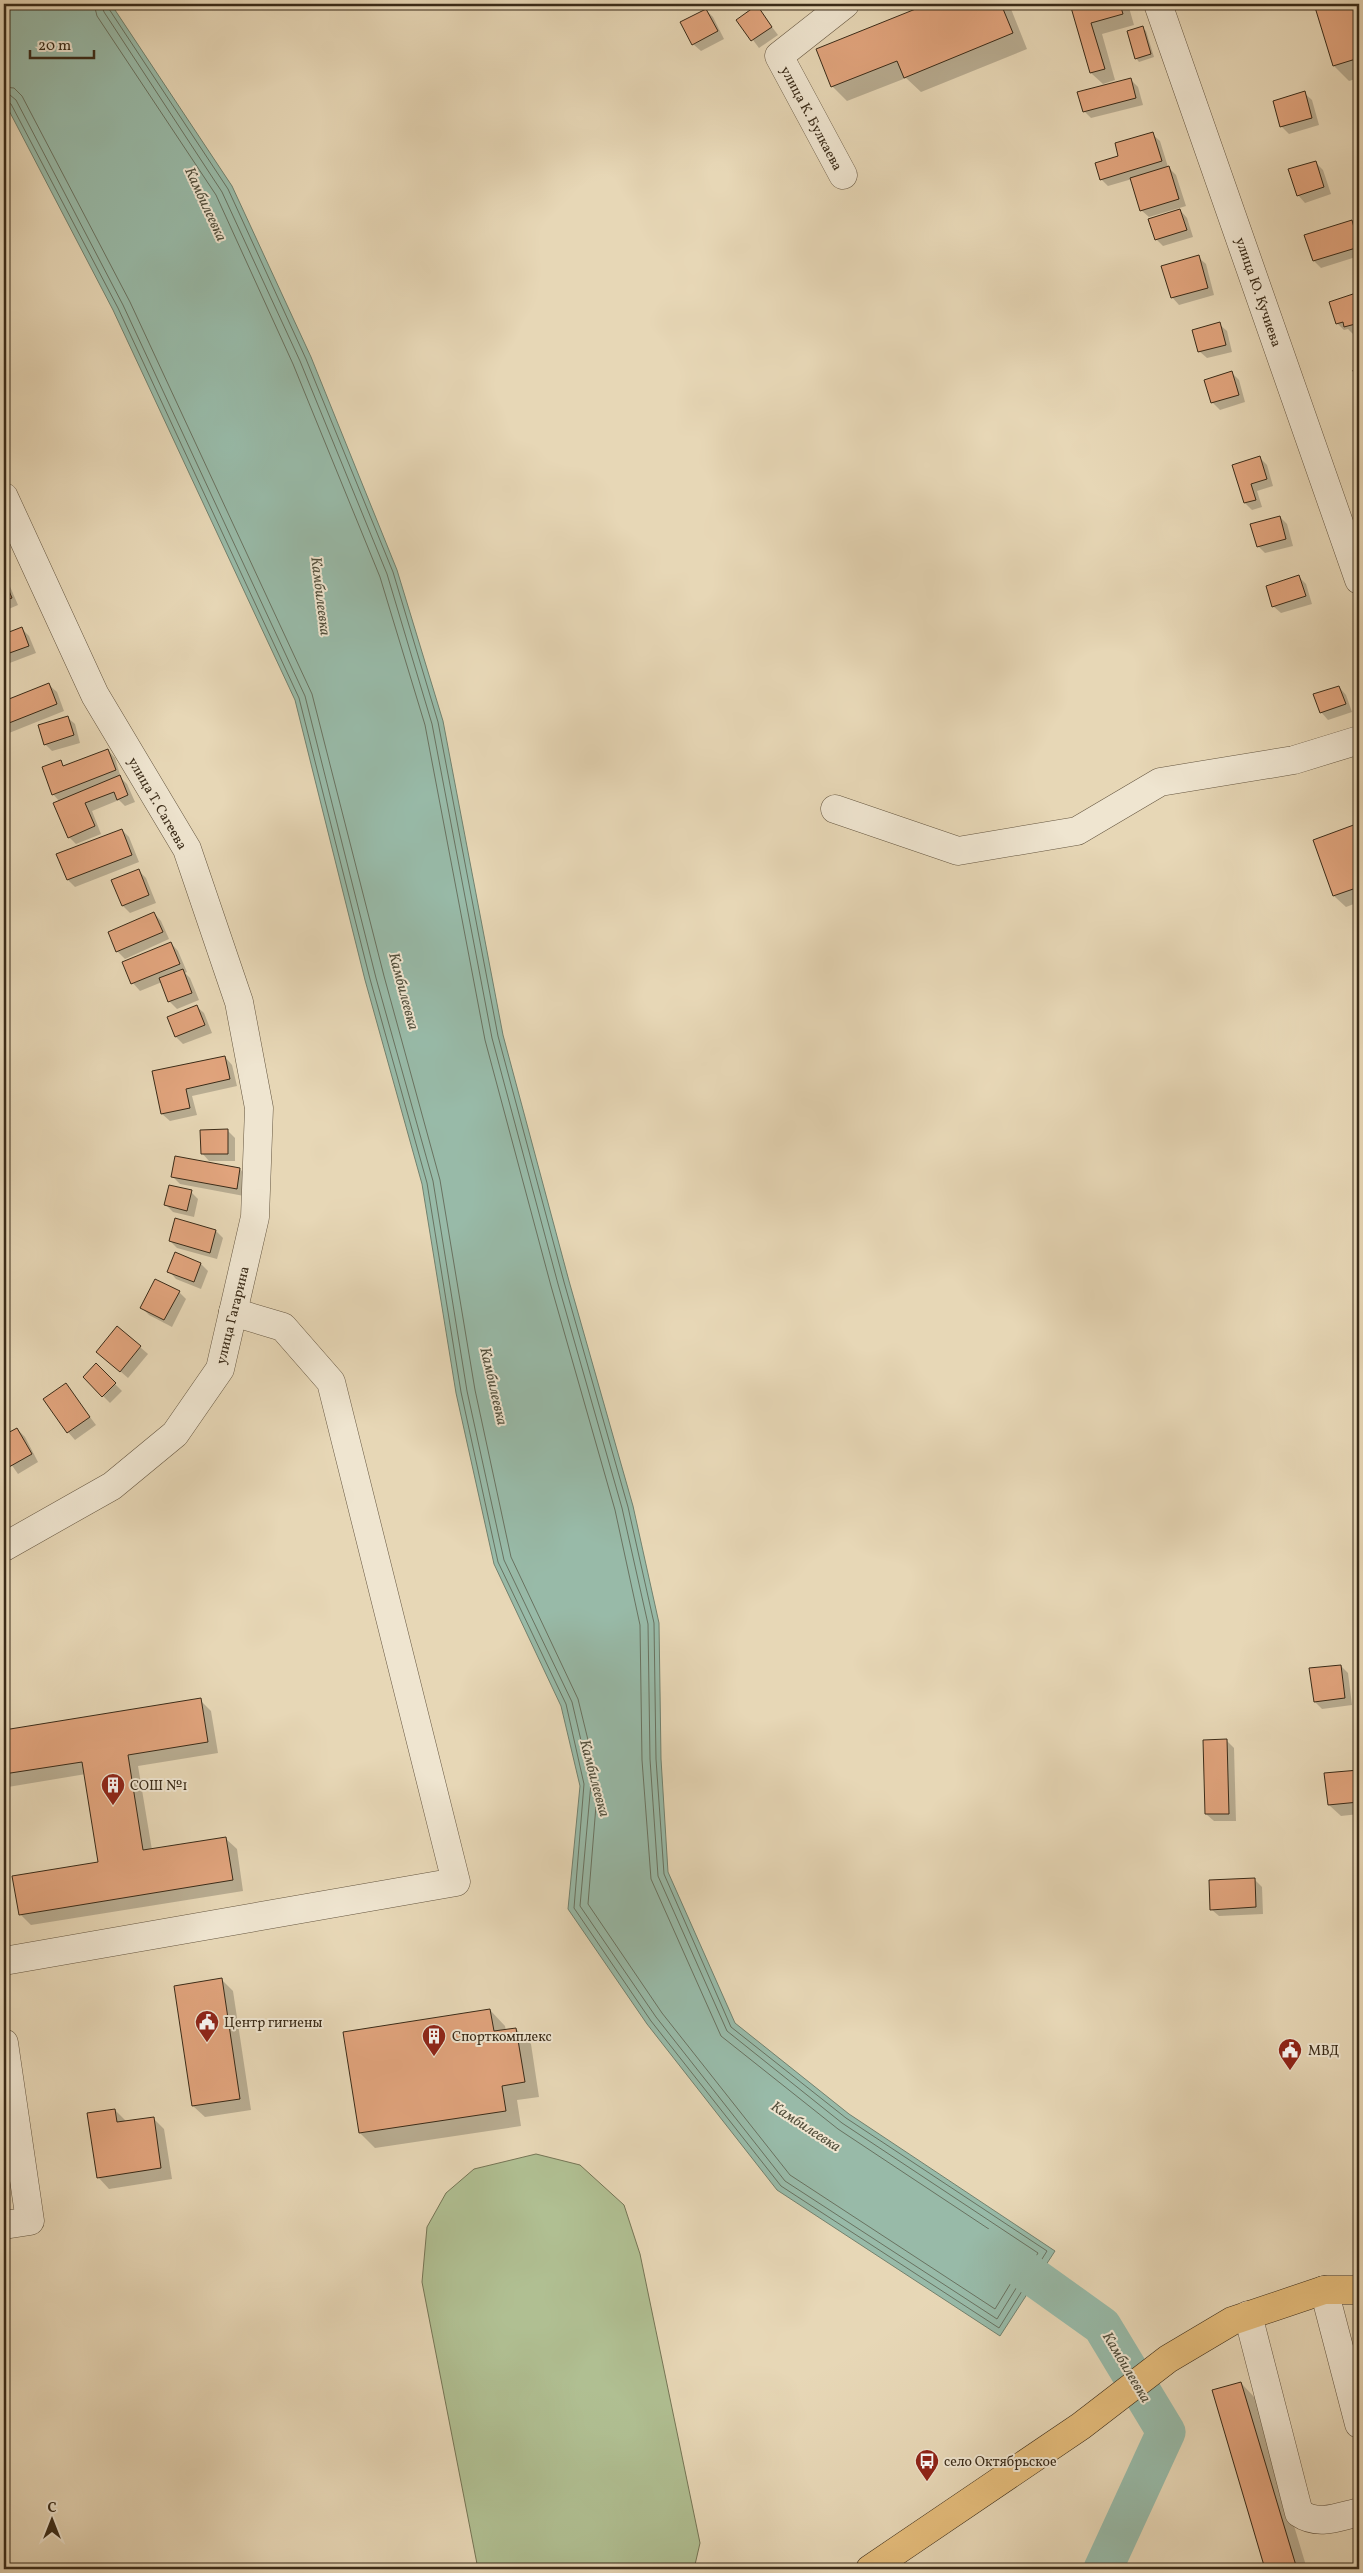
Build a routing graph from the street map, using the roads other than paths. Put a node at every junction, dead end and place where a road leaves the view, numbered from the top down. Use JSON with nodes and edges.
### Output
{"nodes":[{"id":1,"x":845,"y":4,"type":"edge"},
{"id":2,"x":1158,"y":4,"type":"edge"},
{"id":3,"x":843,"y":175,"type":"dead end"},
{"id":4,"x":4,"y":497,"type":"edge"},
{"id":5,"x":1359,"y":580,"type":"edge"},
{"id":6,"x":1359,"y":740,"type":"edge"},
{"id":7,"x":835,"y":809,"type":"dead end"},
{"id":8,"x":255,"y":1217,"type":"joint"},
{"id":9,"x":233,"y":1312,"type":"junction"},
{"id":10,"x":4,"y":1547,"type":"edge"},
{"id":11,"x":4,"y":1961,"type":"edge"},
{"id":12,"x":4,"y":2043,"type":"edge"},
{"id":13,"x":4,"y":2226,"type":"edge"},
{"id":14,"x":1324,"y":2290,"type":"junction"},
{"id":15,"x":1359,"y":2290,"type":"edge"},
{"id":16,"x":1248,"y":2315,"type":"junction"},
{"id":17,"x":1359,"y":2424,"type":"edge"},
{"id":18,"x":1359,"y":2512,"type":"edge"},
{"id":19,"x":870,"y":2569,"type":"edge"}],
"edges":[{"from":1,"to":3,"type":"street","name":"улица К. Булкаева"},
{"from":2,"to":5,"type":"street","name":"улица Ю. Кучиева"},
{"from":4,"to":8,"type":"street","name":"улица Т. Сагеева"},
{"from":6,"to":7,"type":"street"},
{"from":8,"to":9,"type":"street","name":"улица Гагарина"},
{"from":9,"to":10,"type":"street","name":"улица Гагарина"},
{"from":9,"to":11,"type":"street"},
{"from":12,"to":13,"type":"street"},
{"from":14,"to":15,"type":"main road"},
{"from":14,"to":16,"type":"main road"},
{"from":14,"to":17,"type":"street"},
{"from":16,"to":18,"type":"street"},
{"from":16,"to":19,"type":"main road"}]}
